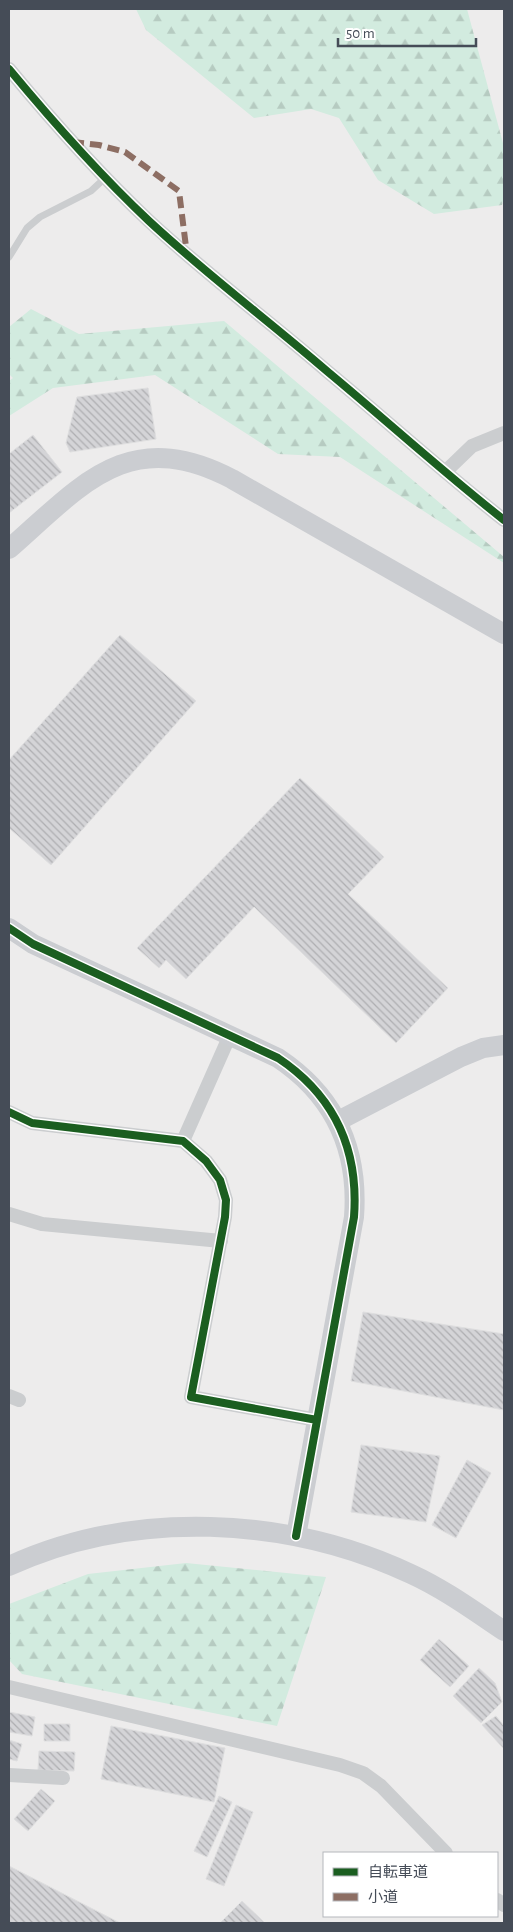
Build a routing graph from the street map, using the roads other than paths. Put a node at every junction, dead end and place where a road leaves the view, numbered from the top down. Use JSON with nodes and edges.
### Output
{"nodes":[{"id":1,"x":9,"y":69,"type":"edge"},
{"id":2,"x":105,"y":178,"type":"junction"},
{"id":3,"x":9,"y":257,"type":"edge"},
{"id":4,"x":504,"y":433,"type":"edge"},
{"id":5,"x":446,"y":472,"type":"junction"},
{"id":6,"x":504,"y":520,"type":"edge"},
{"id":7,"x":9,"y":549,"type":"edge"},
{"id":8,"x":504,"y":634,"type":"edge"},
{"id":9,"x":9,"y":928,"type":"edge"},
{"id":10,"x":230,"y":1035,"type":"junction"},
{"id":11,"x":504,"y":1045,"type":"edge"},
{"id":12,"x":9,"y":1112,"type":"edge"},
{"id":13,"x":338,"y":1122,"type":"junction"},
{"id":14,"x":183,"y":1141,"type":"junction"},
{"id":15,"x":9,"y":1214,"type":"edge"},
{"id":16,"x":221,"y":1241,"type":"junction"},
{"id":17,"x":316,"y":1420,"type":"junction"},
{"id":18,"x":296,"y":1536,"type":"junction"},
{"id":19,"x":9,"y":1566,"type":"edge"},
{"id":20,"x":504,"y":1631,"type":"edge"},
{"id":21,"x":9,"y":1687,"type":"edge"},
{"id":22,"x":9,"y":1775,"type":"edge"},
{"id":23,"x":63,"y":1778,"type":"dead end"},
{"id":24,"x":445,"y":1852,"type":"edge"}],
"edges":[{"from":1,"to":2,"type":"street"},
{"from":2,"to":3,"type":"lane"},
{"from":2,"to":5,"type":"street"},
{"from":4,"to":5,"type":"street"},
{"from":5,"to":6,"type":"street"},
{"from":7,"to":8,"type":"street"},
{"from":9,"to":10,"type":"street"},
{"from":10,"to":13,"type":"street"},
{"from":10,"to":14,"type":"street"},
{"from":11,"to":13,"type":"street"},
{"from":12,"to":14,"type":"street"},
{"from":13,"to":17,"type":"street"},
{"from":14,"to":16,"type":"street"},
{"from":15,"to":16,"type":"street"},
{"from":16,"to":17,"type":"street"},
{"from":17,"to":18,"type":"street"},
{"from":18,"to":19,"type":"street"},
{"from":18,"to":20,"type":"street"},
{"from":21,"to":24,"type":"street"},
{"from":22,"to":23,"type":"street"}]}
